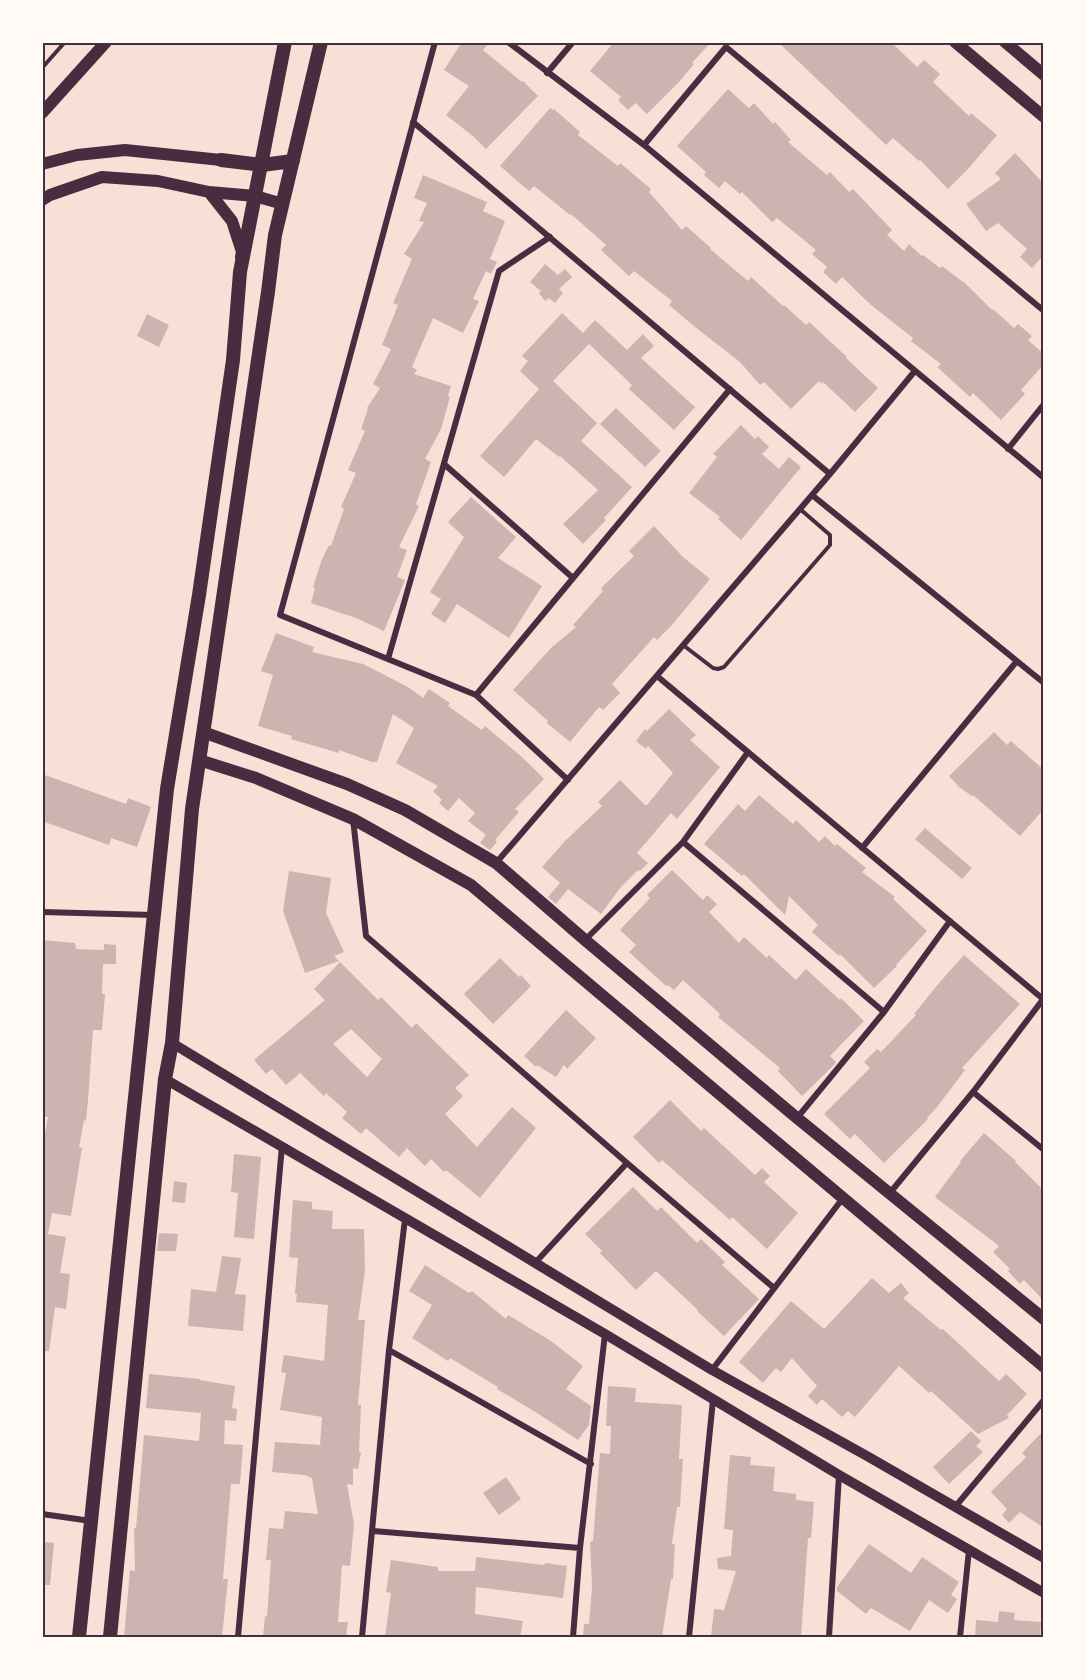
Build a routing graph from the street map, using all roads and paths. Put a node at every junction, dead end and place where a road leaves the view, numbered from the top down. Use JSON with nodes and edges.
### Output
{"nodes":[{"id":1,"x":64,"y":42,"type":"edge"},
{"id":2,"x":106,"y":42,"type":"edge"},
{"id":3,"x":285,"y":42,"type":"edge"},
{"id":4,"x":321,"y":42,"type":"edge"},
{"id":5,"x":435,"y":42,"type":"edge"},
{"id":6,"x":508,"y":42,"type":"edge"},
{"id":7,"x":573,"y":42,"type":"edge"},
{"id":8,"x":955,"y":42,"type":"edge"},
{"id":9,"x":1005,"y":42,"type":"edge"},
{"id":10,"x":728,"y":45,"type":"edge"},
{"id":11,"x":42,"y":68,"type":"edge"},
{"id":12,"x":547,"y":73,"type":"junction"},
{"id":13,"x":1044,"y":75,"type":"edge"},
{"id":14,"x":42,"y":113,"type":"edge"},
{"id":15,"x":1044,"y":117,"type":"edge"},
{"id":16,"x":413,"y":122,"type":"junction"},
{"id":17,"x":644,"y":145,"type":"junction"},
{"id":18,"x":221,"y":160,"type":"joint"},
{"id":19,"x":293,"y":161,"type":"junction"},
{"id":20,"x":42,"y":164,"type":"edge"},
{"id":21,"x":262,"y":165,"type":"junction"},
{"id":22,"x":209,"y":192,"type":"junction"},
{"id":23,"x":255,"y":196,"type":"junction"},
{"id":24,"x":42,"y":200,"type":"edge"},
{"id":25,"x":283,"y":204,"type":"junction"},
{"id":26,"x":550,"y":237,"type":"junction"},
{"id":27,"x":240,"y":272,"type":"junction"},
{"id":28,"x":1044,"y":311,"type":"edge"},
{"id":29,"x":914,"y":372,"type":"junction"},
{"id":30,"x":730,"y":389,"type":"junction"},
{"id":31,"x":1044,"y":404,"type":"edge"},
{"id":32,"x":1008,"y":449,"type":"junction"},
{"id":33,"x":444,"y":464,"type":"junction"},
{"id":34,"x":830,"y":474,"type":"junction"},
{"id":35,"x":1044,"y":478,"type":"edge"},
{"id":36,"x":812,"y":495,"type":"junction"},
{"id":37,"x":800,"y":509,"type":"junction"},
{"id":38,"x":573,"y":578,"type":"junction"},
{"id":39,"x":683,"y":645,"type":"junction"},
{"id":40,"x":388,"y":659,"type":"junction"},
{"id":41,"x":1017,"y":662,"type":"junction"},
{"id":42,"x":657,"y":676,"type":"junction"},
{"id":43,"x":1044,"y":683,"type":"edge"},
{"id":44,"x":476,"y":695,"type":"junction"},
{"id":45,"x":203,"y":732,"type":"junction"},
{"id":46,"x":748,"y":752,"type":"junction"},
{"id":47,"x":199,"y":760,"type":"junction"},
{"id":48,"x":568,"y":780,"type":"junction"},
{"id":49,"x":353,"y":819,"type":"junction"},
{"id":50,"x":683,"y":842,"type":"junction"},
{"id":51,"x":862,"y":848,"type":"junction"},
{"id":52,"x":496,"y":863,"type":"junction"},
{"id":53,"x":42,"y":912,"type":"edge"},
{"id":54,"x":154,"y":915,"type":"junction"},
{"id":55,"x":950,"y":921,"type":"junction"},
{"id":56,"x":585,"y":940,"type":"junction"},
{"id":57,"x":1043,"y":999,"type":"edge"},
{"id":58,"x":884,"y":1012,"type":"junction"},
{"id":59,"x":172,"y":1043,"type":"junction"},
{"id":60,"x":165,"y":1079,"type":"junction"},
{"id":61,"x":973,"y":1092,"type":"junction"},
{"id":62,"x":797,"y":1118,"type":"junction"},
{"id":63,"x":282,"y":1146,"type":"junction"},
{"id":64,"x":1044,"y":1150,"type":"edge"},
{"id":65,"x":627,"y":1163,"type":"junction"},
{"id":66,"x":889,"y":1194,"type":"junction"},
{"id":67,"x":843,"y":1198,"type":"junction"},
{"id":68,"x":405,"y":1219,"type":"junction"},
{"id":69,"x":535,"y":1263,"type":"junction"},
{"id":70,"x":774,"y":1288,"type":"junction"},
{"id":71,"x":1044,"y":1319,"type":"edge"},
{"id":72,"x":605,"y":1334,"type":"junction"},
{"id":73,"x":389,"y":1350,"type":"junction"},
{"id":74,"x":1044,"y":1367,"type":"edge"},
{"id":75,"x":712,"y":1370,"type":"junction"},
{"id":76,"x":713,"y":1400,"type":"junction"},
{"id":77,"x":1044,"y":1400,"type":"edge"},
{"id":78,"x":591,"y":1464,"type":"junction"},
{"id":79,"x":839,"y":1475,"type":"junction"},
{"id":80,"x":954,"y":1508,"type":"junction"},
{"id":81,"x":42,"y":1514,"type":"edge"},
{"id":82,"x":91,"y":1521,"type":"junction"},
{"id":83,"x":373,"y":1531,"type":"junction"},
{"id":84,"x":580,"y":1548,"type":"junction"},
{"id":85,"x":969,"y":1550,"type":"junction"},
{"id":86,"x":1044,"y":1558,"type":"edge"},
{"id":87,"x":1044,"y":1593,"type":"edge"},
{"id":88,"x":80,"y":1637,"type":"edge"},
{"id":89,"x":110,"y":1637,"type":"edge"},
{"id":90,"x":238,"y":1637,"type":"edge"},
{"id":91,"x":362,"y":1637,"type":"edge"},
{"id":92,"x":573,"y":1637,"type":"edge"},
{"id":93,"x":689,"y":1637,"type":"edge"},
{"id":94,"x":829,"y":1637,"type":"edge"},
{"id":95,"x":960,"y":1637,"type":"edge"}],
"edges":[{"from":1,"to":11,"type":"lane"},
{"from":2,"to":14,"type":"main road"},
{"from":3,"to":21,"type":"main road"},
{"from":4,"to":19,"type":"main road"},
{"from":5,"to":16,"type":"street"},
{"from":6,"to":12,"type":"street"},
{"from":7,"to":12,"type":"street"},
{"from":8,"to":15,"type":"main road"},
{"from":9,"to":13,"type":"main road"},
{"from":10,"to":17,"type":"street"},
{"from":10,"to":28,"type":"street"},
{"from":12,"to":17,"type":"street"},
{"from":16,"to":26,"type":"street"},
{"from":16,"to":40,"type":"street"},
{"from":17,"to":29,"type":"street"},
{"from":18,"to":20,"type":"main road"},
{"from":18,"to":21,"type":"main road"},
{"from":19,"to":21,"type":"main road"},
{"from":19,"to":25,"type":"main road"},
{"from":21,"to":23,"type":"main road"},
{"from":22,"to":23,"type":"main road"},
{"from":22,"to":24,"type":"main road"},
{"from":22,"to":27,"type":"main road"},
{"from":23,"to":25,"type":"main road"},
{"from":23,"to":27,"type":"main road"},
{"from":25,"to":45,"type":"main road"},
{"from":26,"to":30,"type":"street"},
{"from":26,"to":33,"type":"street"},
{"from":27,"to":54,"type":"main road"},
{"from":29,"to":32,"type":"street"},
{"from":29,"to":34,"type":"street"},
{"from":30,"to":34,"type":"street"},
{"from":30,"to":38,"type":"street"},
{"from":31,"to":32,"type":"street"},
{"from":32,"to":35,"type":"street"},
{"from":33,"to":38,"type":"street"},
{"from":33,"to":40,"type":"street"},
{"from":34,"to":36,"type":"street"},
{"from":36,"to":37,"type":"street"},
{"from":36,"to":41,"type":"street"},
{"from":37,"to":39,"type":"street"},
{"from":37,"to":39,"type":"lane"},
{"from":38,"to":44,"type":"street"},
{"from":39,"to":42,"type":"street"},
{"from":40,"to":44,"type":"street"},
{"from":41,"to":43,"type":"street"},
{"from":41,"to":51,"type":"street"},
{"from":42,"to":46,"type":"street"},
{"from":42,"to":48,"type":"street"},
{"from":44,"to":48,"type":"street"},
{"from":45,"to":47,"type":"main road"},
{"from":45,"to":52,"type":"main road"},
{"from":46,"to":50,"type":"street"},
{"from":46,"to":51,"type":"street"},
{"from":47,"to":49,"type":"main road"},
{"from":47,"to":59,"type":"main road"},
{"from":48,"to":52,"type":"street"},
{"from":49,"to":65,"type":"street"},
{"from":49,"to":67,"type":"main road"},
{"from":50,"to":56,"type":"street"},
{"from":50,"to":58,"type":"street"},
{"from":51,"to":55,"type":"street"},
{"from":52,"to":56,"type":"main road"},
{"from":53,"to":54,"type":"street"},
{"from":54,"to":82,"type":"main road"},
{"from":55,"to":57,"type":"street"},
{"from":55,"to":58,"type":"street"},
{"from":56,"to":62,"type":"main road"},
{"from":57,"to":61,"type":"street"},
{"from":58,"to":62,"type":"street"},
{"from":59,"to":60,"type":"main road"},
{"from":59,"to":69,"type":"street"},
{"from":60,"to":63,"type":"street"},
{"from":60,"to":89,"type":"main road"},
{"from":61,"to":64,"type":"street"},
{"from":61,"to":66,"type":"street"},
{"from":62,"to":66,"type":"main road"},
{"from":63,"to":68,"type":"street"},
{"from":63,"to":90,"type":"street"},
{"from":65,"to":69,"type":"street"},
{"from":65,"to":70,"type":"street"},
{"from":66,"to":71,"type":"main road"},
{"from":67,"to":70,"type":"street"},
{"from":67,"to":74,"type":"main road"},
{"from":68,"to":72,"type":"street"},
{"from":68,"to":73,"type":"street"},
{"from":69,"to":75,"type":"street"},
{"from":70,"to":75,"type":"street"},
{"from":72,"to":76,"type":"street"},
{"from":72,"to":78,"type":"street"},
{"from":73,"to":78,"type":"street"},
{"from":73,"to":83,"type":"street"},
{"from":75,"to":80,"type":"street"},
{"from":76,"to":79,"type":"street"},
{"from":76,"to":93,"type":"street"},
{"from":77,"to":80,"type":"street"},
{"from":78,"to":84,"type":"street"},
{"from":79,"to":85,"type":"street"},
{"from":79,"to":94,"type":"street"},
{"from":80,"to":86,"type":"street"},
{"from":81,"to":82,"type":"street"},
{"from":82,"to":88,"type":"main road"},
{"from":83,"to":84,"type":"street"},
{"from":83,"to":91,"type":"street"},
{"from":84,"to":92,"type":"street"},
{"from":85,"to":87,"type":"street"},
{"from":85,"to":95,"type":"street"}]}
